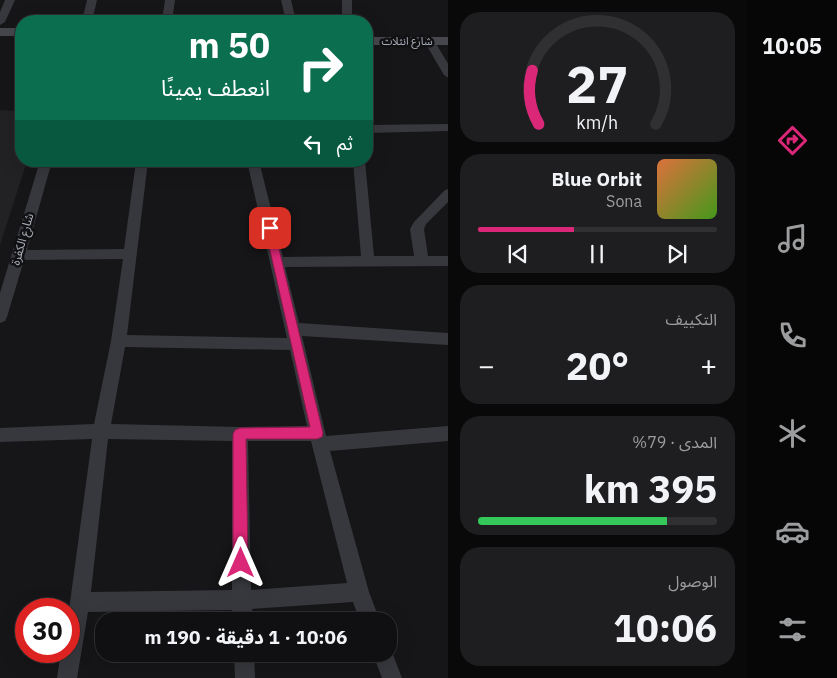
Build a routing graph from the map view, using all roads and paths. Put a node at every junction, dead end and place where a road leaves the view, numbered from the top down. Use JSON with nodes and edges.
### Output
{"nodes":[{"id":1,"x":10,"y":0,"type":"edge"},
{"id":2,"x":92,"y":0,"type":"edge"},
{"id":3,"x":170,"y":0,"type":"edge"},
{"id":4,"x":286,"y":0,"type":"edge"},
{"id":5,"x":347,"y":0,"type":"edge"},
{"id":6,"x":88,"y":15,"type":"edge"},
{"id":7,"x":168,"y":15,"type":"edge"},
{"id":8,"x":290,"y":15,"type":"edge"},
{"id":9,"x":347,"y":15,"type":"edge"},
{"id":10,"x":0,"y":22,"type":"edge"},
{"id":11,"x":373,"y":31,"type":"edge"},
{"id":12,"x":448,"y":31,"type":"edge"},
{"id":13,"x":0,"y":32,"type":"edge"},
{"id":14,"x":15,"y":32,"type":"edge"},
{"id":15,"x":373,"y":41,"type":"edge"},
{"id":16,"x":429,"y":41,"type":"junction"},
{"id":17,"x":448,"y":41,"type":"edge"},
{"id":18,"x":0,"y":42,"type":"edge"},
{"id":19,"x":15,"y":42,"type":"edge"},
{"id":20,"x":448,"y":75,"type":"edge"},
{"id":21,"x":373,"y":128,"type":"edge"},
{"id":22,"x":448,"y":128,"type":"edge"},
{"id":23,"x":44,"y":167,"type":"edge"},
{"id":24,"x":141,"y":167,"type":"edge"},
{"id":25,"x":254,"y":167,"type":"edge"},
{"id":26,"x":360,"y":167,"type":"edge"},
{"id":27,"x":448,"y":193,"type":"edge"},
{"id":28,"x":130,"y":254,"type":"junction"},
{"id":29,"x":18,"y":255,"type":"junction"},
{"id":30,"x":422,"y":261,"type":"junction"},
{"id":31,"x":448,"y":261,"type":"edge"},
{"id":32,"x":278,"y":262,"type":"junction"},
{"id":33,"x":368,"y":262,"type":"junction"},
{"id":34,"x":0,"y":317,"type":"edge"},
{"id":35,"x":295,"y":336,"type":"junction"},
{"id":36,"x":448,"y":339,"type":"edge"},
{"id":37,"x":118,"y":341,"type":"junction"},
{"id":38,"x":102,"y":431,"type":"junction"},
{"id":39,"x":448,"y":433,"type":"edge"},
{"id":40,"x":240,"y":434,"type":"junction"},
{"id":41,"x":0,"y":435,"type":"edge"},
{"id":42,"x":318,"y":438,"type":"junction"},
{"id":43,"x":359,"y":592,"type":"junction"},
{"id":44,"x":241,"y":600,"type":"junction"},
{"id":45,"x":80,"y":602,"type":"joint"},
{"id":46,"x":242,"y":612,"type":"edge"},
{"id":47,"x":367,"y":612,"type":"edge"},
{"id":48,"x":244,"y":662,"type":"edge"},
{"id":49,"x":386,"y":662,"type":"edge"},
{"id":50,"x":70,"y":663,"type":"edge"},
{"id":51,"x":67,"y":678,"type":"edge"},
{"id":52,"x":245,"y":678,"type":"edge"},
{"id":53,"x":392,"y":678,"type":"edge"}],
"edges":[{"from":1,"to":10,"type":"street"},
{"from":2,"to":6,"type":"street"},
{"from":3,"to":7,"type":"street"},
{"from":4,"to":8,"type":"street"},
{"from":5,"to":9,"type":"street"},
{"from":11,"to":12,"type":"main road","name":"شارع انثلات"},
{"from":13,"to":14,"type":"main road"},
{"from":15,"to":16,"type":"main road","name":"شارع انثلات"},
{"from":16,"to":17,"type":"main road","name":"شارع انثلات"},
{"from":16,"to":20,"type":"street"},
{"from":18,"to":19,"type":"main road"},
{"from":21,"to":22,"type":"street"},
{"from":23,"to":29,"type":"street","name":"شارع الكفرة"},
{"from":24,"to":28,"type":"street"},
{"from":25,"to":32,"type":"street"},
{"from":26,"to":33,"type":"street"},
{"from":27,"to":30,"type":"street"},
{"from":28,"to":29,"type":"street"},
{"from":28,"to":37,"type":"street"},
{"from":29,"to":34,"type":"street","name":"شارع الكفرة"},
{"from":30,"to":31,"type":"street"},
{"from":30,"to":33,"type":"street"},
{"from":32,"to":33,"type":"street"},
{"from":32,"to":35,"type":"street"},
{"from":35,"to":36,"type":"street"},
{"from":35,"to":37,"type":"street"},
{"from":35,"to":42,"type":"street"},
{"from":37,"to":38,"type":"street"},
{"from":38,"to":40,"type":"street"},
{"from":38,"to":41,"type":"street"},
{"from":38,"to":45,"type":"street"},
{"from":39,"to":42,"type":"street"},
{"from":40,"to":42,"type":"street"},
{"from":40,"to":44,"type":"street"},
{"from":42,"to":43,"type":"street"},
{"from":43,"to":44,"type":"street"},
{"from":43,"to":47,"type":"street"},
{"from":44,"to":45,"type":"street"},
{"from":44,"to":46,"type":"street"},
{"from":48,"to":52,"type":"street"},
{"from":49,"to":53,"type":"street"},
{"from":50,"to":51,"type":"street"}]}
